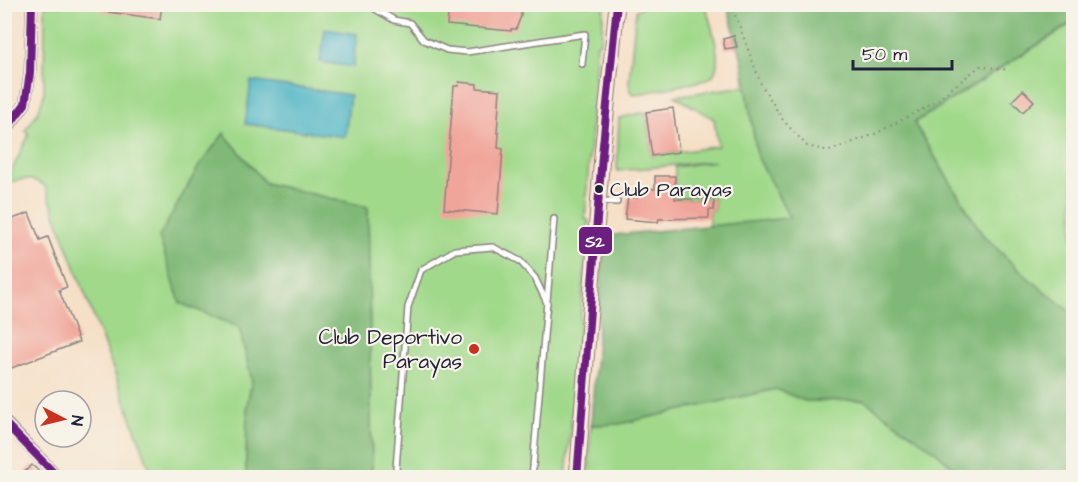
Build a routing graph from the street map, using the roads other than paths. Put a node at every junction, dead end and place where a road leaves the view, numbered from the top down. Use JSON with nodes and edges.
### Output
{"nodes":[{"id":1,"x":32,"y":4,"type":"edge"},
{"id":2,"x":368,"y":4,"type":"edge"},
{"id":3,"x":617,"y":4,"type":"edge"},
{"id":4,"x":582,"y":64,"type":"dead end"},
{"id":5,"x":4,"y":133,"type":"edge"},
{"id":6,"x":599,"y":200,"type":"junction"},
{"id":7,"x":617,"y":202,"type":"dead end"},
{"id":8,"x":554,"y":219,"type":"dead end"},
{"id":9,"x":547,"y":303,"type":"junction"},
{"id":10,"x":4,"y":421,"type":"edge"},
{"id":11,"x":59,"y":477,"type":"edge"},
{"id":12,"x":398,"y":477,"type":"edge"},
{"id":13,"x":532,"y":477,"type":"edge"},
{"id":14,"x":577,"y":477,"type":"edge"}],
"edges":[{"from":1,"to":5,"type":"street"},
{"from":2,"to":4,"type":"lane"},
{"from":3,"to":6,"type":"street"},
{"from":6,"to":7,"type":"lane"},
{"from":6,"to":14,"type":"street"},
{"from":8,"to":9,"type":"lane"},
{"from":9,"to":12,"type":"lane"},
{"from":9,"to":13,"type":"lane"},
{"from":10,"to":11,"type":"street"}]}
